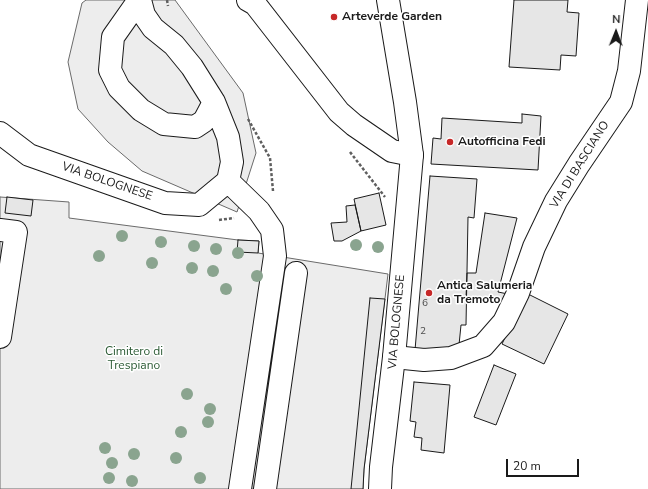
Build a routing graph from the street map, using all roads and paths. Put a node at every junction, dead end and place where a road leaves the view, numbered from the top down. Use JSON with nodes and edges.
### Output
{"nodes":[{"id":1,"x":140,"y":0,"type":"edge"},
{"id":2,"x":167,"y":0,"type":"edge"},
{"id":3,"x":388,"y":0,"type":"edge"},
{"id":4,"x":637,"y":0,"type":"edge"},
{"id":5,"x":252,"y":1,"type":"edge"},
{"id":6,"x":168,"y":7,"type":"dead end"},
{"id":7,"x":214,"y":102,"type":"junction"},
{"id":8,"x":245,"y":114,"type":"dead end"},
{"id":9,"x":0,"y":133,"type":"edge"},
{"id":10,"x":412,"y":155,"type":"junction"},
{"id":11,"x":228,"y":181,"type":"junction"},
{"id":12,"x":259,"y":211,"type":"junction"},
{"id":13,"x":213,"y":220,"type":"dead end"},
{"id":14,"x":0,"y":230,"type":"edge"},
{"id":15,"x":296,"y":273,"type":"dead end"},
{"id":16,"x":0,"y":337,"type":"edge"},
{"id":17,"x":394,"y":357,"type":"junction"},
{"id":18,"x":240,"y":489,"type":"edge"},
{"id":19,"x":265,"y":489,"type":"edge"},
{"id":20,"x":380,"y":489,"type":"edge"}],
"edges":[{"from":1,"to":7,"type":"street"},
{"from":1,"to":7,"type":"street"},
{"from":2,"to":6,"type":"path"},
{"from":3,"to":10,"type":"street","name":"VIA BOLOGNESE"},
{"from":4,"to":17,"type":"street","name":"VIA DI BASCIANO"},
{"from":5,"to":10,"type":"street"},
{"from":7,"to":11,"type":"street"},
{"from":8,"to":12,"type":"path"},
{"from":9,"to":11,"type":"street","name":"VIA BOLOGNESE"},
{"from":10,"to":17,"type":"street","name":"VIA BOLOGNESE"},
{"from":11,"to":12,"type":"street"},
{"from":12,"to":13,"type":"path"},
{"from":12,"to":18,"type":"street"},
{"from":14,"to":16,"type":"street"},
{"from":15,"to":19,"type":"street"},
{"from":17,"to":20,"type":"street","name":"VIA BOLOGNESE"}]}
